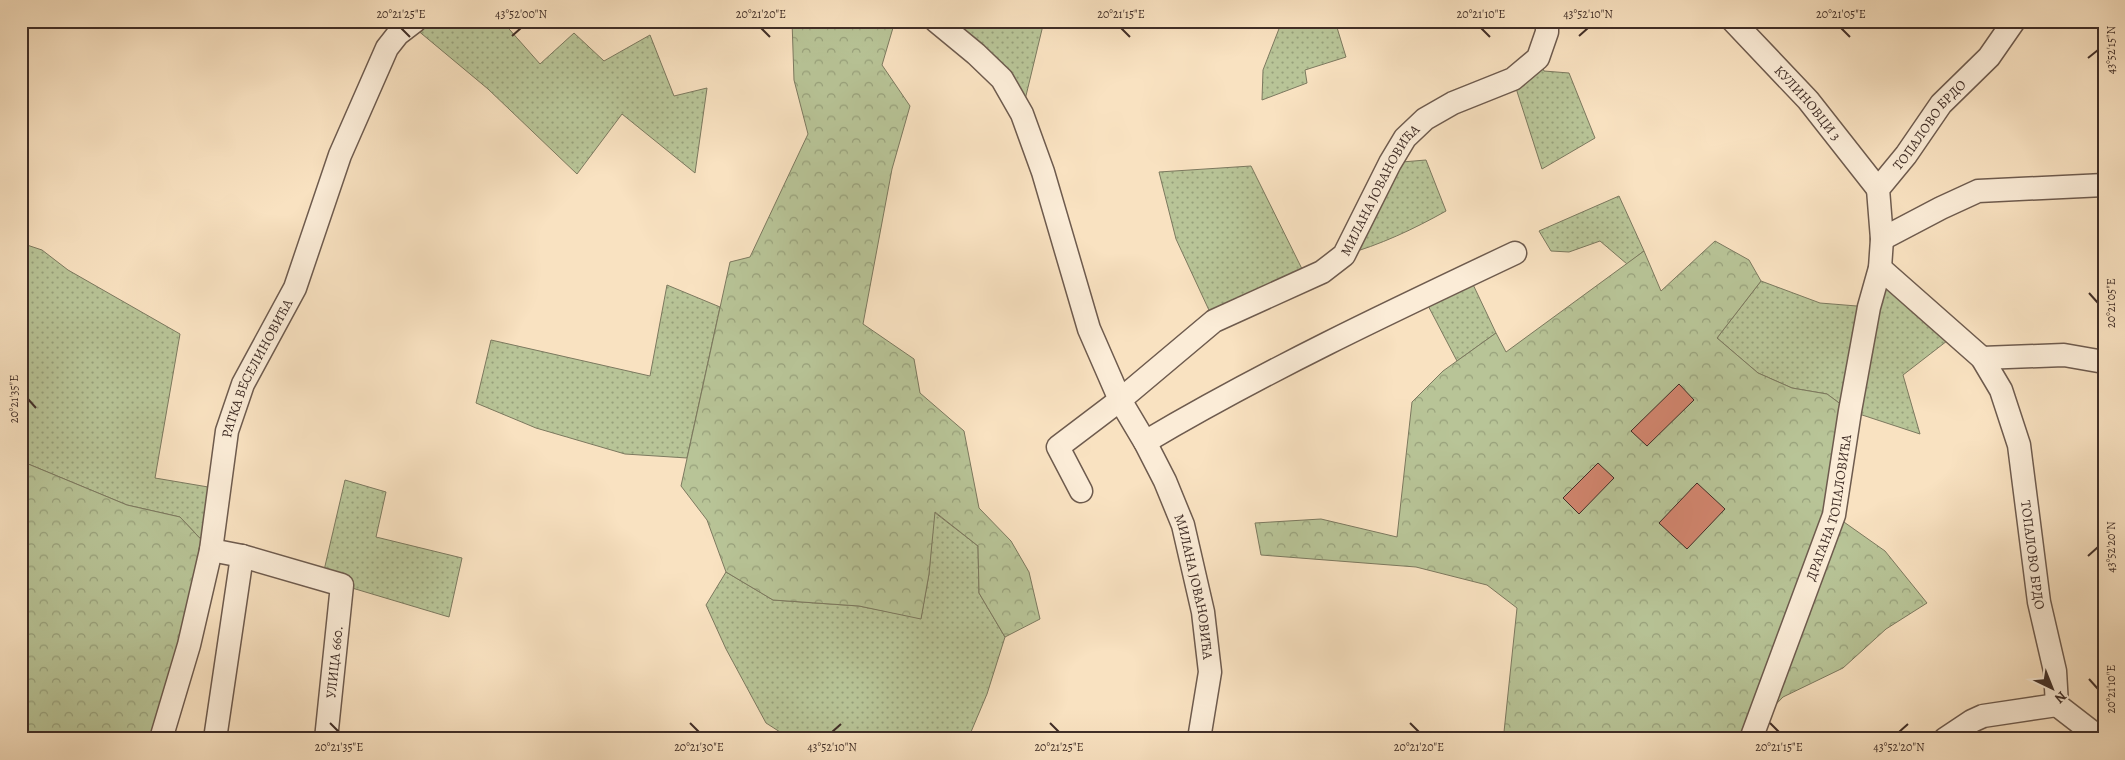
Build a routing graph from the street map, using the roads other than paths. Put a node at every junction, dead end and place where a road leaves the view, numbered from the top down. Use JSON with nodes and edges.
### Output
{"nodes":[{"id":1,"x":414,"y":21,"type":"edge"},
{"id":2,"x":936,"y":21,"type":"edge"},
{"id":3,"x":1548,"y":21,"type":"edge"},
{"id":4,"x":2014,"y":21,"type":"edge"},
{"id":5,"x":1741,"y":24,"type":"edge"},
{"id":6,"x":2104,"y":185,"type":"edge"},
{"id":7,"x":1878,"y":189,"type":"junction"},
{"id":8,"x":1882,"y":239,"type":"junction"},
{"id":9,"x":1516,"y":253,"type":"dead end"},
{"id":10,"x":1880,"y":268,"type":"junction"},
{"id":11,"x":1982,"y":358,"type":"junction"},
{"id":12,"x":2104,"y":362,"type":"edge"},
{"id":13,"x":1120,"y":400,"type":"junction"},
{"id":14,"x":1145,"y":442,"type":"junction"},
{"id":15,"x":1081,"y":491,"type":"dead end"},
{"id":16,"x":211,"y":550,"type":"junction"},
{"id":17,"x":242,"y":556,"type":"junction"},
{"id":18,"x":2057,"y":705,"type":"junction"},
{"id":19,"x":161,"y":739,"type":"edge"},
{"id":20,"x":215,"y":739,"type":"edge"},
{"id":21,"x":326,"y":739,"type":"edge"},
{"id":22,"x":1198,"y":739,"type":"edge"},
{"id":23,"x":1751,"y":739,"type":"edge"},
{"id":24,"x":1944,"y":739,"type":"edge"},
{"id":25,"x":2101,"y":739,"type":"edge"}],
"edges":[{"from":1,"to":16,"type":"street","name":"РАТКА ВЕСЕЛИНОВИЋА"},
{"from":2,"to":13,"type":"street","name":"МИЛАНА ЈОВАНОВИЋА"},
{"from":3,"to":13,"type":"street","name":"МИЛАНА ЈОВАНОВИЋА"},
{"from":4,"to":7,"type":"street","name":"ТОПАЛОВО БРДО"},
{"from":5,"to":7,"type":"street","name":"КУЛИНОВЦИ 3"},
{"from":6,"to":8,"type":"street"},
{"from":7,"to":8,"type":"street"},
{"from":8,"to":10,"type":"street"},
{"from":9,"to":14,"type":"street"},
{"from":10,"to":11,"type":"street","name":"ТОПАЛОВО БРДО"},
{"from":10,"to":23,"type":"street","name":"ДРАГАНА ТОПАЛОВИЋА"},
{"from":11,"to":12,"type":"street"},
{"from":11,"to":18,"type":"street","name":"ТОПАЛОВО БРДО"},
{"from":13,"to":14,"type":"street","name":"МИЛАНА ЈОВАНОВИЋА"},
{"from":13,"to":15,"type":"street"},
{"from":14,"to":22,"type":"street","name":"МИЛАНА ЈОВАНОВИЋА"},
{"from":16,"to":17,"type":"street"},
{"from":16,"to":19,"type":"street","name":"РАТКА ВЕСЕЛИНОВИЋА"},
{"from":17,"to":20,"type":"street"},
{"from":17,"to":21,"type":"street","name":"УЛИЦА 660."},
{"from":18,"to":24,"type":"street"},
{"from":18,"to":25,"type":"street"}]}
